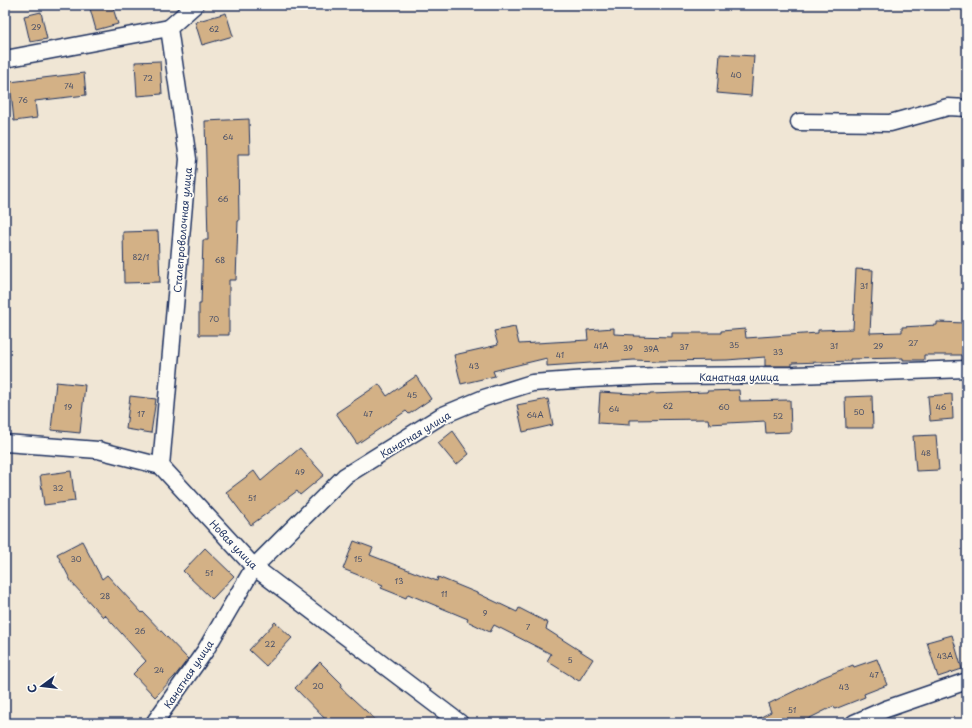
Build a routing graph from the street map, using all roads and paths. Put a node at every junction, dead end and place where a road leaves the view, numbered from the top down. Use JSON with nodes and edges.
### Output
{"nodes":[{"id":1,"x":195,"y":5,"type":"edge"},
{"id":2,"x":169,"y":28,"type":"junction"},
{"id":3,"x":5,"y":59,"type":"edge"},
{"id":4,"x":967,"y":108,"type":"edge"},
{"id":5,"x":799,"y":122,"type":"dead end"},
{"id":6,"x":967,"y":369,"type":"edge"},
{"id":7,"x":5,"y":443,"type":"edge"},
{"id":8,"x":161,"y":466,"type":"junction"},
{"id":9,"x":254,"y":567,"type":"junction"},
{"id":10,"x":967,"y":681,"type":"edge"},
{"id":11,"x":154,"y":723,"type":"edge"},
{"id":12,"x":460,"y":723,"type":"edge"},
{"id":13,"x":854,"y":723,"type":"edge"}],
"edges":[{"from":1,"to":2,"type":"street"},
{"from":2,"to":3,"type":"street"},
{"from":2,"to":8,"type":"street","name":"Сталепроволочная улица"},
{"from":4,"to":5,"type":"street"},
{"from":6,"to":9,"type":"street","name":"Канатная улица"},
{"from":7,"to":8,"type":"street"},
{"from":8,"to":9,"type":"street","name":"Новая улица"},
{"from":9,"to":11,"type":"street","name":"Канатная улица"},
{"from":9,"to":12,"type":"street","name":"Новая улица"},
{"from":10,"to":13,"type":"street"}]}
